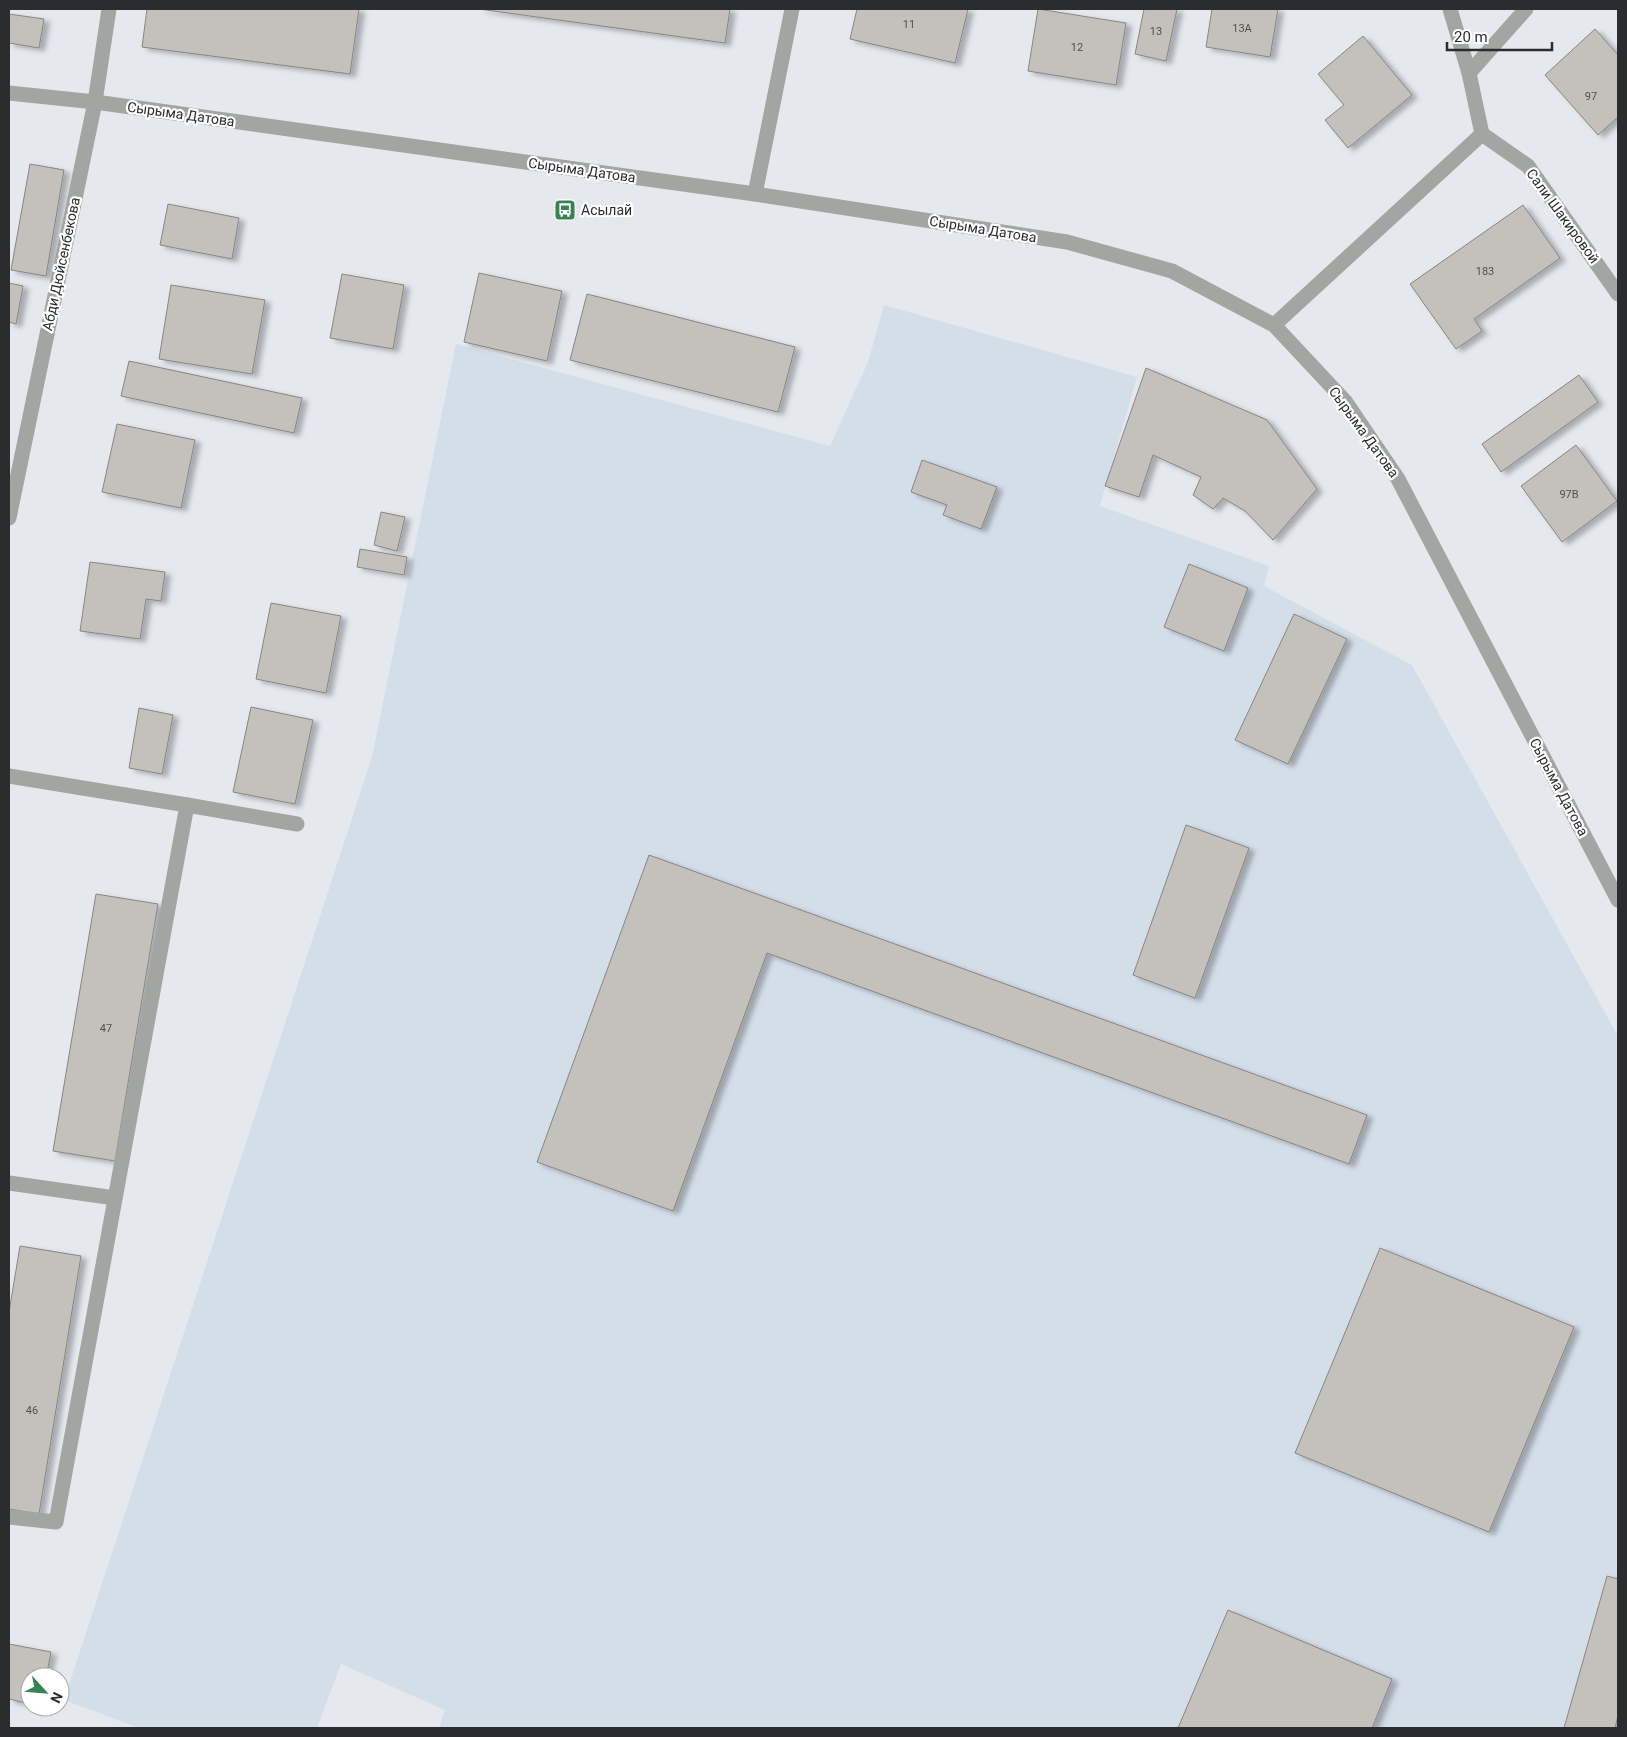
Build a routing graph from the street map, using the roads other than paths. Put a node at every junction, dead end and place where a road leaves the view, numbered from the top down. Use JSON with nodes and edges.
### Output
{"nodes":[{"id":1,"x":109,"y":9,"type":"edge"},
{"id":2,"x":792,"y":9,"type":"edge"},
{"id":3,"x":1450,"y":9,"type":"edge"},
{"id":4,"x":1526,"y":9,"type":"edge"},
{"id":5,"x":1469,"y":73,"type":"junction"},
{"id":6,"x":9,"y":93,"type":"edge"},
{"id":7,"x":95,"y":102,"type":"junction"},
{"id":8,"x":1482,"y":134,"type":"junction"},
{"id":9,"x":755,"y":194,"type":"junction"},
{"id":10,"x":1618,"y":294,"type":"edge"},
{"id":11,"x":1274,"y":325,"type":"junction"},
{"id":12,"x":10,"y":499,"type":"edge"},
{"id":13,"x":9,"y":518,"type":"edge"},
{"id":14,"x":9,"y":776,"type":"edge"},
{"id":15,"x":187,"y":805,"type":"junction"},
{"id":16,"x":297,"y":824,"type":"dead end"},
{"id":17,"x":1618,"y":900,"type":"edge"},
{"id":18,"x":9,"y":1183,"type":"edge"},
{"id":19,"x":115,"y":1198,"type":"junction"},
{"id":20,"x":9,"y":1517,"type":"edge"}],
"edges":[{"from":1,"to":7,"type":"street","name":"Абди Дюйсенбекова"},
{"from":2,"to":9,"type":"street"},
{"from":3,"to":5,"type":"street"},
{"from":4,"to":5,"type":"street"},
{"from":5,"to":8,"type":"street"},
{"from":6,"to":7,"type":"street","name":"Сырыма Датова"},
{"from":7,"to":9,"type":"street","name":"Сырыма Датова"},
{"from":7,"to":12,"type":"street","name":"Абди Дюйсенбекова"},
{"from":8,"to":10,"type":"street","name":"Сали Шакировой"},
{"from":8,"to":11,"type":"street"},
{"from":9,"to":11,"type":"street","name":"Сырыма Датова"},
{"from":11,"to":17,"type":"street","name":"Сырыма Датова"},
{"from":12,"to":13,"type":"street","name":"Абди Дюйсенбекова"},
{"from":14,"to":15,"type":"street"},
{"from":15,"to":16,"type":"street"},
{"from":15,"to":19,"type":"street"},
{"from":18,"to":19,"type":"street"},
{"from":19,"to":20,"type":"street"}]}
